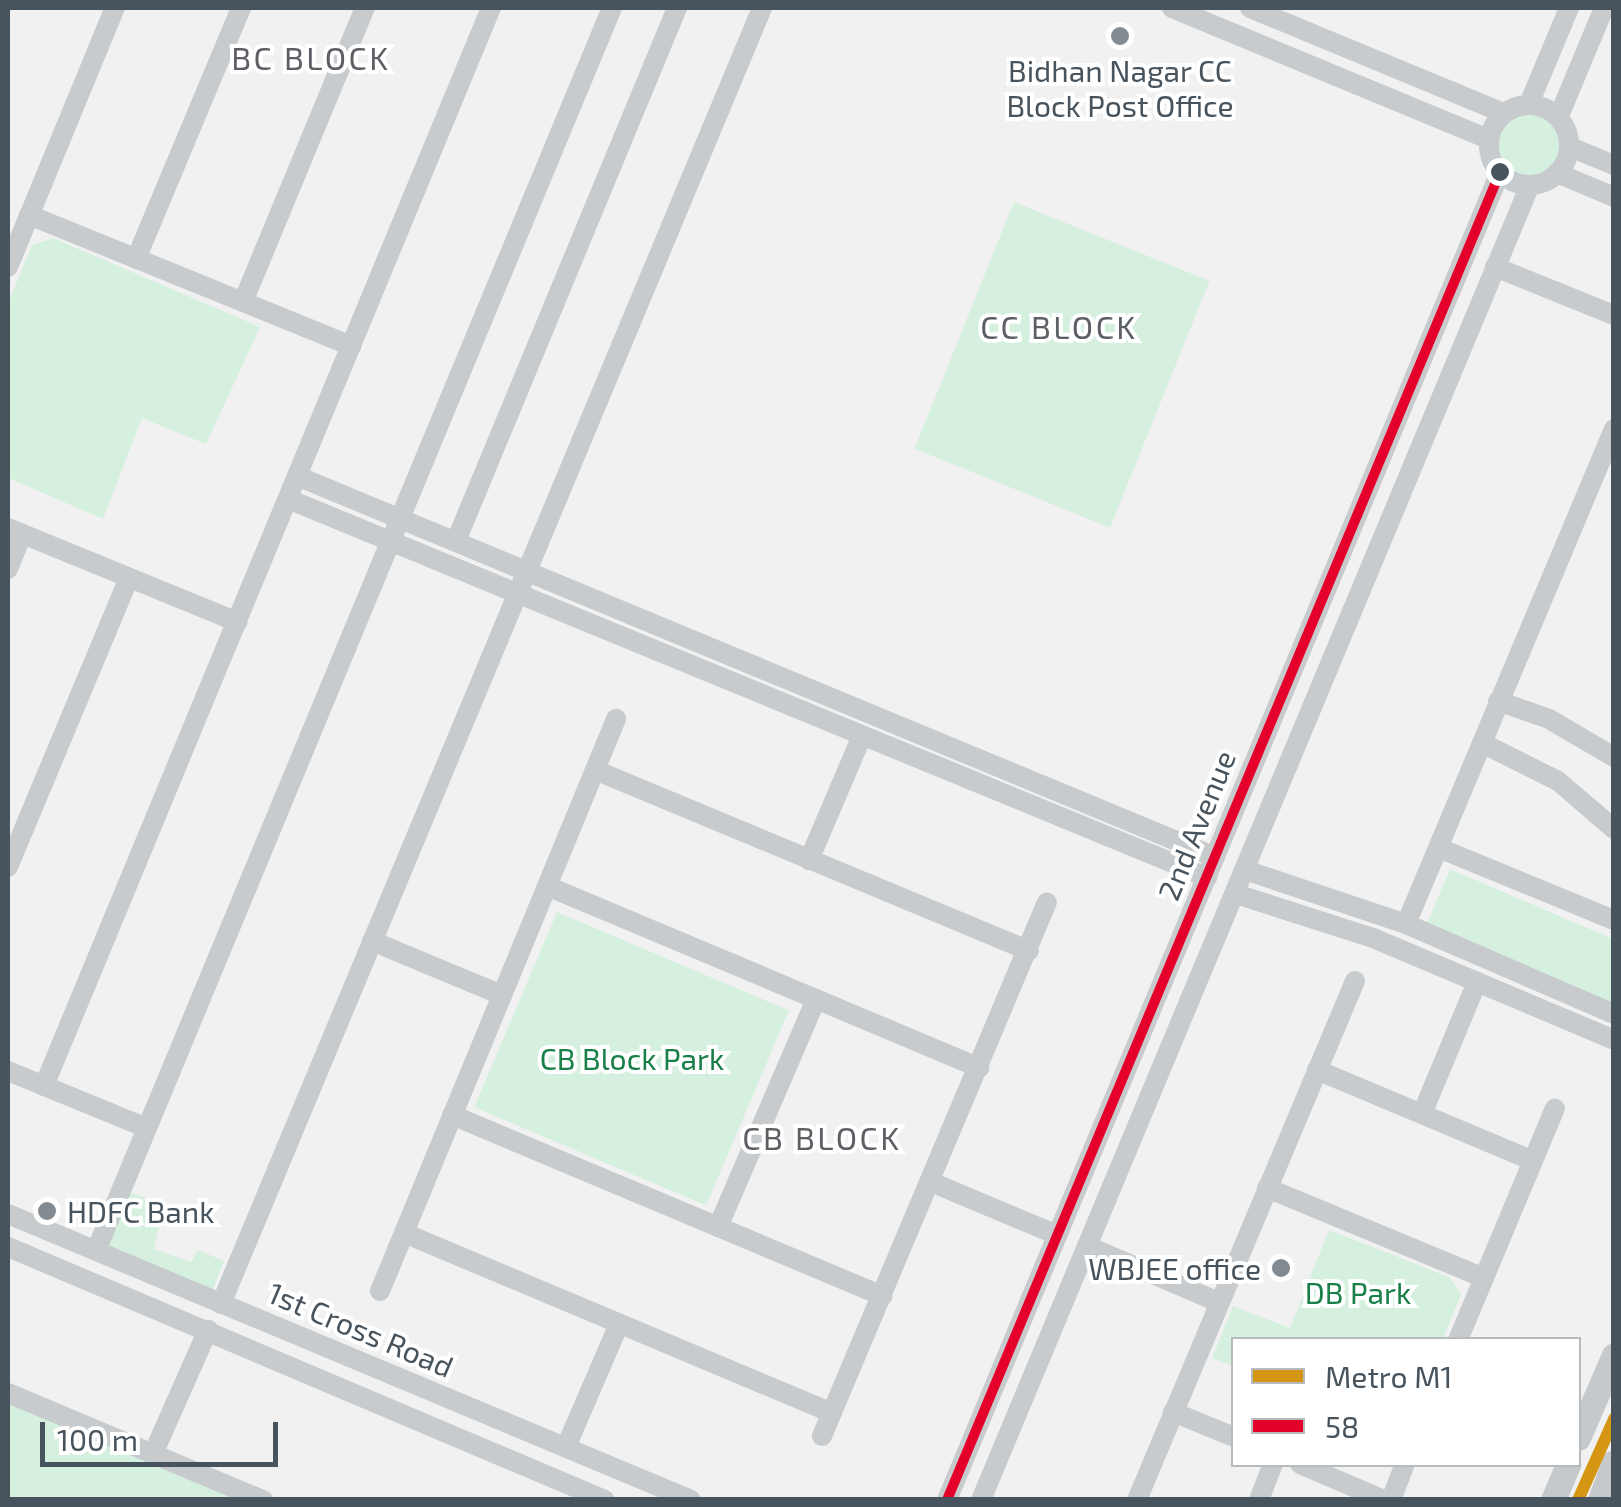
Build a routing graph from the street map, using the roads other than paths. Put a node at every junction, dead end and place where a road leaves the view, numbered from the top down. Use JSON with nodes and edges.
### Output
{"nodes":[{"id":1,"x":116,"y":8,"type":"edge"},
{"id":2,"x":240,"y":8,"type":"edge"},
{"id":3,"x":365,"y":8,"type":"edge"},
{"id":4,"x":491,"y":8,"type":"edge"},
{"id":5,"x":612,"y":8,"type":"edge"},
{"id":6,"x":676,"y":8,"type":"edge"},
{"id":7,"x":762,"y":8,"type":"edge"},
{"id":8,"x":1172,"y":8,"type":"edge"},
{"id":9,"x":1250,"y":8,"type":"edge"},
{"id":10,"x":1569,"y":8,"type":"edge"},
{"id":11,"x":1604,"y":8,"type":"edge"},
{"id":12,"x":1529,"y":104,"type":"junction"},
{"id":13,"x":1504,"y":113,"type":"junction"},
{"id":14,"x":1559,"y":116,"type":"junction"},
{"id":15,"x":1489,"y":139,"type":"junction"},
{"id":16,"x":1570,"y":147,"type":"junction"},
{"id":17,"x":1614,"y":165,"type":"edge"},
{"id":18,"x":1500,"y":172,"type":"junction"},
{"id":19,"x":1558,"y":174,"type":"junction"},
{"id":20,"x":1530,"y":185,"type":"junction"},
{"id":21,"x":1614,"y":197,"type":"edge"},
{"id":22,"x":29,"y":215,"type":"junction"},
{"id":23,"x":136,"y":259,"type":"junction"},
{"id":24,"x":8,"y":267,"type":"edge"},
{"id":25,"x":1495,"y":267,"type":"junction"},
{"id":26,"x":243,"y":302,"type":"junction"},
{"id":27,"x":1614,"y":315,"type":"edge"},
{"id":28,"x":350,"y":346,"type":"junction"},
{"id":29,"x":1614,"y":429,"type":"edge"},
{"id":30,"x":297,"y":476,"type":"junction"},
{"id":31,"x":288,"y":499,"type":"junction"},
{"id":32,"x":400,"y":519,"type":"junction"},
{"id":33,"x":15,"y":531,"type":"edge"},
{"id":34,"x":456,"y":541,"type":"junction"},
{"id":35,"x":390,"y":542,"type":"junction"},
{"id":36,"x":8,"y":568,"type":"edge"},
{"id":37,"x":525,"y":571,"type":"junction"},
{"id":38,"x":128,"y":578,"type":"junction"},
{"id":39,"x":516,"y":594,"type":"junction"},
{"id":40,"x":237,"y":622,"type":"junction"},
{"id":41,"x":758,"y":668,"type":"junction"},
{"id":42,"x":750,"y":692,"type":"junction"},
{"id":43,"x":1498,"y":701,"type":"junction"},
{"id":44,"x":616,"y":719,"type":"dead end"},
{"id":45,"x":861,"y":738,"type":"junction"},
{"id":46,"x":1482,"y":743,"type":"junction"},
{"id":47,"x":1614,"y":757,"type":"edge"},
{"id":48,"x":595,"y":770,"type":"junction"},
{"id":49,"x":1246,"y":782,"type":"junction"},
{"id":50,"x":1275,"y":796,"type":"junction"},
{"id":51,"x":1614,"y":828,"type":"edge"},
{"id":52,"x":1439,"y":848,"type":"junction"},
{"id":53,"x":1215,"y":857,"type":"junction"},
{"id":54,"x":809,"y":860,"type":"junction"},
{"id":55,"x":8,"y":868,"type":"edge"},
{"id":56,"x":1245,"y":870,"type":"junction"},
{"id":57,"x":1207,"y":877,"type":"junction"},
{"id":58,"x":547,"y":886,"type":"junction"},
{"id":59,"x":1236,"y":894,"type":"junction"},
{"id":60,"x":1047,"y":902,"type":"dead end"},
{"id":61,"x":1614,"y":920,"type":"edge"},
{"id":62,"x":1406,"y":924,"type":"junction"},
{"id":63,"x":1435,"y":937,"type":"junction"},
{"id":64,"x":372,"y":941,"type":"junction"},
{"id":65,"x":1028,"y":951,"type":"junction"},
{"id":66,"x":1426,"y":960,"type":"junction"},
{"id":67,"x":1355,"y":982,"type":"dead end"},
{"id":68,"x":1477,"y":982,"type":"junction"},
{"id":69,"x":502,"y":995,"type":"junction"},
{"id":70,"x":816,"y":999,"type":"junction"},
{"id":71,"x":1614,"y":1014,"type":"edge"},
{"id":72,"x":1614,"y":1040,"type":"edge"},
{"id":73,"x":979,"y":1068,"type":"junction"},
{"id":74,"x":1317,"y":1070,"type":"junction"},
{"id":75,"x":8,"y":1071,"type":"edge"},
{"id":76,"x":44,"y":1086,"type":"junction"},
{"id":77,"x":1554,"y":1108,"type":"dead end"},
{"id":78,"x":1422,"y":1114,"type":"junction"},
{"id":79,"x":452,"y":1115,"type":"junction"},
{"id":80,"x":147,"y":1128,"type":"junction"},
{"id":81,"x":1533,"y":1161,"type":"junction"},
{"id":82,"x":930,"y":1182,"type":"junction"},
{"id":83,"x":1268,"y":1188,"type":"junction"},
{"id":84,"x":8,"y":1214,"type":"edge"},
{"id":85,"x":718,"y":1227,"type":"junction"},
{"id":86,"x":404,"y":1233,"type":"junction"},
{"id":87,"x":1057,"y":1235,"type":"junction"},
{"id":88,"x":8,"y":1246,"type":"edge"},
{"id":89,"x":1088,"y":1246,"type":"junction"},
{"id":90,"x":96,"y":1252,"type":"junction"},
{"id":91,"x":1484,"y":1278,"type":"junction"},
{"id":92,"x":380,"y":1291,"type":"dead end"},
{"id":93,"x":882,"y":1296,"type":"junction"},
{"id":94,"x":1218,"y":1302,"type":"junction"},
{"id":95,"x":221,"y":1304,"type":"junction"},
{"id":96,"x":619,"y":1324,"type":"junction"},
{"id":97,"x":208,"y":1330,"type":"junction"},
{"id":98,"x":1459,"y":1337,"type":"edge"},
{"id":99,"x":1614,"y":1355,"type":"edge"},
{"id":100,"x":8,"y":1393,"type":"edge"},
{"id":101,"x":1174,"y":1412,"type":"junction"},
{"id":102,"x":832,"y":1413,"type":"junction"},
{"id":103,"x":1581,"y":1431,"type":"edge"},
{"id":104,"x":822,"y":1436,"type":"dead end"},
{"id":105,"x":1231,"y":1436,"type":"edge"},
{"id":106,"x":566,"y":1447,"type":"junction"},
{"id":107,"x":153,"y":1454,"type":"junction"},
{"id":108,"x":1272,"y":1467,"type":"edge"},
{"id":109,"x":1307,"y":1467,"type":"edge"},
{"id":110,"x":1404,"y":1467,"type":"edge"},
{"id":111,"x":1567,"y":1467,"type":"edge"},
{"id":112,"x":1612,"y":1467,"type":"edge"},
{"id":113,"x":570,"y":1493,"type":"edge"},
{"id":114,"x":263,"y":1500,"type":"edge"},
{"id":115,"x":605,"y":1500,"type":"edge"},
{"id":116,"x":691,"y":1500,"type":"edge"},
{"id":117,"x":947,"y":1500,"type":"edge"},
{"id":118,"x":982,"y":1500,"type":"edge"},
{"id":119,"x":1136,"y":1500,"type":"edge"},
{"id":120,"x":1259,"y":1500,"type":"edge"},
{"id":121,"x":1387,"y":1500,"type":"edge"},
{"id":122,"x":1553,"y":1500,"type":"edge"},
{"id":123,"x":1600,"y":1500,"type":"edge"}],
"edges":[{"from":1,"to":22,"type":"street"},
{"from":2,"to":23,"type":"street"},
{"from":3,"to":26,"type":"street"},
{"from":4,"to":28,"type":"street"},
{"from":5,"to":32,"type":"street"},
{"from":6,"to":34,"type":"street"},
{"from":7,"to":37,"type":"street"},
{"from":8,"to":15,"type":"street"},
{"from":9,"to":13,"type":"street"},
{"from":10,"to":12,"type":"street"},
{"from":11,"to":14,"type":"street"},
{"from":12,"to":13,"type":"street"},
{"from":12,"to":14,"type":"street"},
{"from":13,"to":15,"type":"street"},
{"from":14,"to":16,"type":"street"},
{"from":15,"to":18,"type":"street"},
{"from":16,"to":17,"type":"street"},
{"from":16,"to":19,"type":"street"},
{"from":18,"to":20,"type":"street"},
{"from":18,"to":49,"type":"street","name":"2nd Avenue"},
{"from":19,"to":20,"type":"street"},
{"from":19,"to":21,"type":"street"},
{"from":20,"to":25,"type":"street","name":"2nd Avenue"},
{"from":22,"to":23,"type":"street"},
{"from":22,"to":24,"type":"street"},
{"from":23,"to":26,"type":"street"},
{"from":25,"to":27,"type":"street"},
{"from":25,"to":50,"type":"street","name":"2nd Avenue"},
{"from":26,"to":28,"type":"street"},
{"from":28,"to":30,"type":"street"},
{"from":29,"to":43,"type":"street"},
{"from":30,"to":31,"type":"street"},
{"from":30,"to":32,"type":"street"},
{"from":31,"to":35,"type":"street"},
{"from":31,"to":40,"type":"street"},
{"from":32,"to":34,"type":"street"},
{"from":32,"to":35,"type":"street"},
{"from":33,"to":36,"type":"street"},
{"from":33,"to":38,"type":"street"},
{"from":34,"to":37,"type":"street"},
{"from":35,"to":39,"type":"street"},
{"from":35,"to":80,"type":"street"},
{"from":37,"to":39,"type":"street"},
{"from":37,"to":41,"type":"street"},
{"from":38,"to":40,"type":"street"},
{"from":38,"to":55,"type":"street"},
{"from":39,"to":42,"type":"street"},
{"from":39,"to":64,"type":"street"},
{"from":40,"to":76,"type":"street"},
{"from":41,"to":42,"type":"street"},
{"from":41,"to":53,"type":"street"},
{"from":42,"to":45,"type":"street"},
{"from":43,"to":46,"type":"street"},
{"from":43,"to":47,"type":"street"},
{"from":44,"to":48,"type":"street"},
{"from":45,"to":54,"type":"street"},
{"from":45,"to":57,"type":"street"},
{"from":46,"to":51,"type":"street"},
{"from":46,"to":52,"type":"street"},
{"from":48,"to":54,"type":"street"},
{"from":48,"to":58,"type":"street"},
{"from":49,"to":50,"type":"street"},
{"from":49,"to":53,"type":"street","name":"2nd Avenue"},
{"from":50,"to":56,"type":"street","name":"2nd Avenue"},
{"from":52,"to":61,"type":"street"},
{"from":52,"to":62,"type":"street"},
{"from":53,"to":57,"type":"street","name":"2nd Avenue"},
{"from":54,"to":65,"type":"street"},
{"from":56,"to":59,"type":"street","name":"2nd Avenue"},
{"from":56,"to":62,"type":"street"},
{"from":57,"to":87,"type":"street","name":"2nd Avenue"},
{"from":58,"to":69,"type":"street"},
{"from":58,"to":70,"type":"street"},
{"from":59,"to":66,"type":"street"},
{"from":59,"to":89,"type":"street","name":"2nd Avenue"},
{"from":60,"to":65,"type":"street"},
{"from":62,"to":63,"type":"street"},
{"from":63,"to":66,"type":"street"},
{"from":63,"to":71,"type":"street"},
{"from":64,"to":69,"type":"street"},
{"from":64,"to":95,"type":"street"},
{"from":65,"to":73,"type":"street"},
{"from":66,"to":68,"type":"street"},
{"from":67,"to":74,"type":"street"},
{"from":68,"to":72,"type":"street"},
{"from":68,"to":78,"type":"street"},
{"from":69,"to":79,"type":"street"},
{"from":70,"to":73,"type":"street"},
{"from":70,"to":85,"type":"street"},
{"from":73,"to":82,"type":"street"},
{"from":74,"to":78,"type":"street"},
{"from":74,"to":83,"type":"street"},
{"from":75,"to":76,"type":"street"},
{"from":76,"to":80,"type":"street"},
{"from":77,"to":81,"type":"street"},
{"from":78,"to":81,"type":"street"},
{"from":79,"to":85,"type":"street"},
{"from":79,"to":86,"type":"street"},
{"from":80,"to":90,"type":"street"},
{"from":81,"to":91,"type":"street"},
{"from":82,"to":87,"type":"street"},
{"from":82,"to":93,"type":"street"},
{"from":83,"to":91,"type":"street"},
{"from":83,"to":94,"type":"street"},
{"from":84,"to":90,"type":"street","name":"1st Cross Road"},
{"from":85,"to":93,"type":"street"},
{"from":86,"to":92,"type":"street"},
{"from":86,"to":96,"type":"street"},
{"from":87,"to":117,"type":"street","name":"2nd Avenue"},
{"from":88,"to":97,"type":"street","name":"1st Cross Road"},
{"from":89,"to":94,"type":"street"},
{"from":89,"to":118,"type":"street","name":"2nd Avenue"},
{"from":90,"to":95,"type":"street","name":"1st Cross Road"},
{"from":91,"to":98,"type":"street"},
{"from":93,"to":102,"type":"street"},
{"from":94,"to":101,"type":"street"},
{"from":95,"to":106,"type":"street","name":"1st Cross Road"},
{"from":96,"to":102,"type":"street"},
{"from":96,"to":106,"type":"street"},
{"from":97,"to":107,"type":"street"},
{"from":97,"to":113,"type":"street","name":"1st Cross Road"},
{"from":99,"to":103,"type":"main road"},
{"from":100,"to":107,"type":"street"},
{"from":101,"to":105,"type":"street"},
{"from":101,"to":119,"type":"street"},
{"from":102,"to":104,"type":"street"},
{"from":106,"to":116,"type":"street","name":"1st Cross Road"},
{"from":107,"to":114,"type":"street"},
{"from":108,"to":120,"type":"street"},
{"from":109,"to":121,"type":"street"},
{"from":110,"to":121,"type":"street"},
{"from":111,"to":122,"type":"main road"},
{"from":112,"to":123,"type":"main road"},
{"from":113,"to":115,"type":"street","name":"1st Cross Road"}]}
